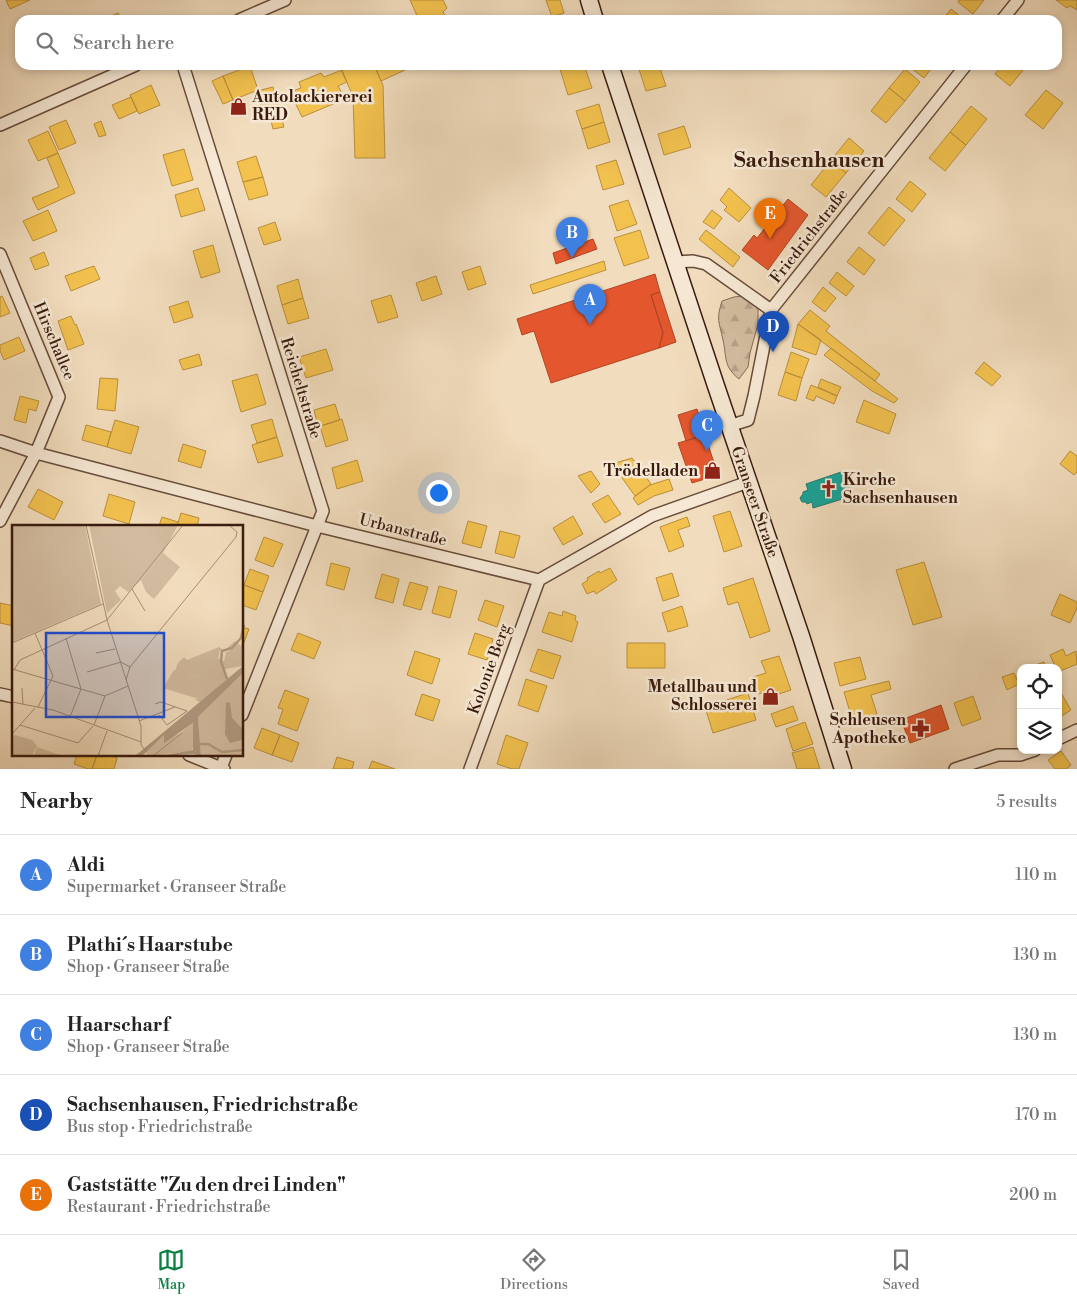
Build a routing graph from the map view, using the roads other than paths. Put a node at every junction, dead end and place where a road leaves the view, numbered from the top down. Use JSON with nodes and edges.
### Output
{"nodes":[{"id":1,"x":285,"y":0,"type":"edge"},
{"id":2,"x":589,"y":0,"type":"edge"},
{"id":3,"x":1018,"y":0,"type":"edge"},
{"id":4,"x":250,"y":15,"type":"edge"},
{"id":5,"x":594,"y":15,"type":"edge"},
{"id":6,"x":1006,"y":15,"type":"edge"},
{"id":7,"x":125,"y":70,"type":"edge"},
{"id":8,"x":185,"y":70,"type":"edge"},
{"id":9,"x":612,"y":70,"type":"edge"},
{"id":10,"x":962,"y":70,"type":"edge"},
{"id":11,"x":0,"y":125,"type":"edge"},
{"id":12,"x":0,"y":254,"type":"edge"},
{"id":13,"x":676,"y":262,"type":"junction"},
{"id":14,"x":771,"y":310,"type":"junction"},
{"id":15,"x":730,"y":426,"type":"junction"},
{"id":16,"x":0,"y":441,"type":"edge"},
{"id":17,"x":36,"y":453,"type":"junction"},
{"id":18,"x":748,"y":482,"type":"junction"},
{"id":19,"x":0,"y":521,"type":"edge"},
{"id":20,"x":317,"y":526,"type":"junction"},
{"id":21,"x":539,"y":580,"type":"junction"},
{"id":22,"x":244,"y":710,"type":"edge"},
{"id":23,"x":1077,"y":730,"type":"edge"},
{"id":24,"x":1062,"y":737,"type":"edge"},
{"id":25,"x":1023,"y":754,"type":"edge"},
{"id":26,"x":191,"y":756,"type":"edge"},
{"id":27,"x":226,"y":756,"type":"edge"},
{"id":28,"x":222,"y":769,"type":"edge"},
{"id":29,"x":470,"y":769,"type":"edge"},
{"id":30,"x":843,"y":769,"type":"edge"},
{"id":31,"x":955,"y":769,"type":"edge"}],
"edges":[{"from":1,"to":4,"type":"street"},
{"from":2,"to":5,"type":"main road"},
{"from":3,"to":6,"type":"street"},
{"from":7,"to":11,"type":"street"},
{"from":8,"to":20,"type":"street","name":"Reicheltstraße"},
{"from":9,"to":13,"type":"main road","name":"Granseer Straße"},
{"from":10,"to":14,"type":"street","name":"Friedrichstraße"},
{"from":12,"to":17,"type":"street","name":"Hirschallee"},
{"from":13,"to":14,"type":"street","name":"Friedrichstraße"},
{"from":13,"to":15,"type":"main road","name":"Granseer Straße"},
{"from":14,"to":15,"type":"street","name":"Friedrichstraße"},
{"from":15,"to":18,"type":"main road","name":"Granseer Straße"},
{"from":16,"to":17,"type":"street","name":"Urbanstraße"},
{"from":17,"to":19,"type":"street","name":"Hirschallee"},
{"from":17,"to":20,"type":"street","name":"Urbanstraße"},
{"from":18,"to":21,"type":"street"},
{"from":18,"to":30,"type":"main road","name":"Granseer Straße"},
{"from":20,"to":21,"type":"street","name":"Urbanstraße"},
{"from":20,"to":22,"type":"street","name":"Reicheltstraße"},
{"from":21,"to":29,"type":"street","name":"Kolonie Berg"},
{"from":23,"to":24,"type":"street"},
{"from":25,"to":31,"type":"street"},
{"from":26,"to":28,"type":"street"},
{"from":27,"to":28,"type":"street"}]}
